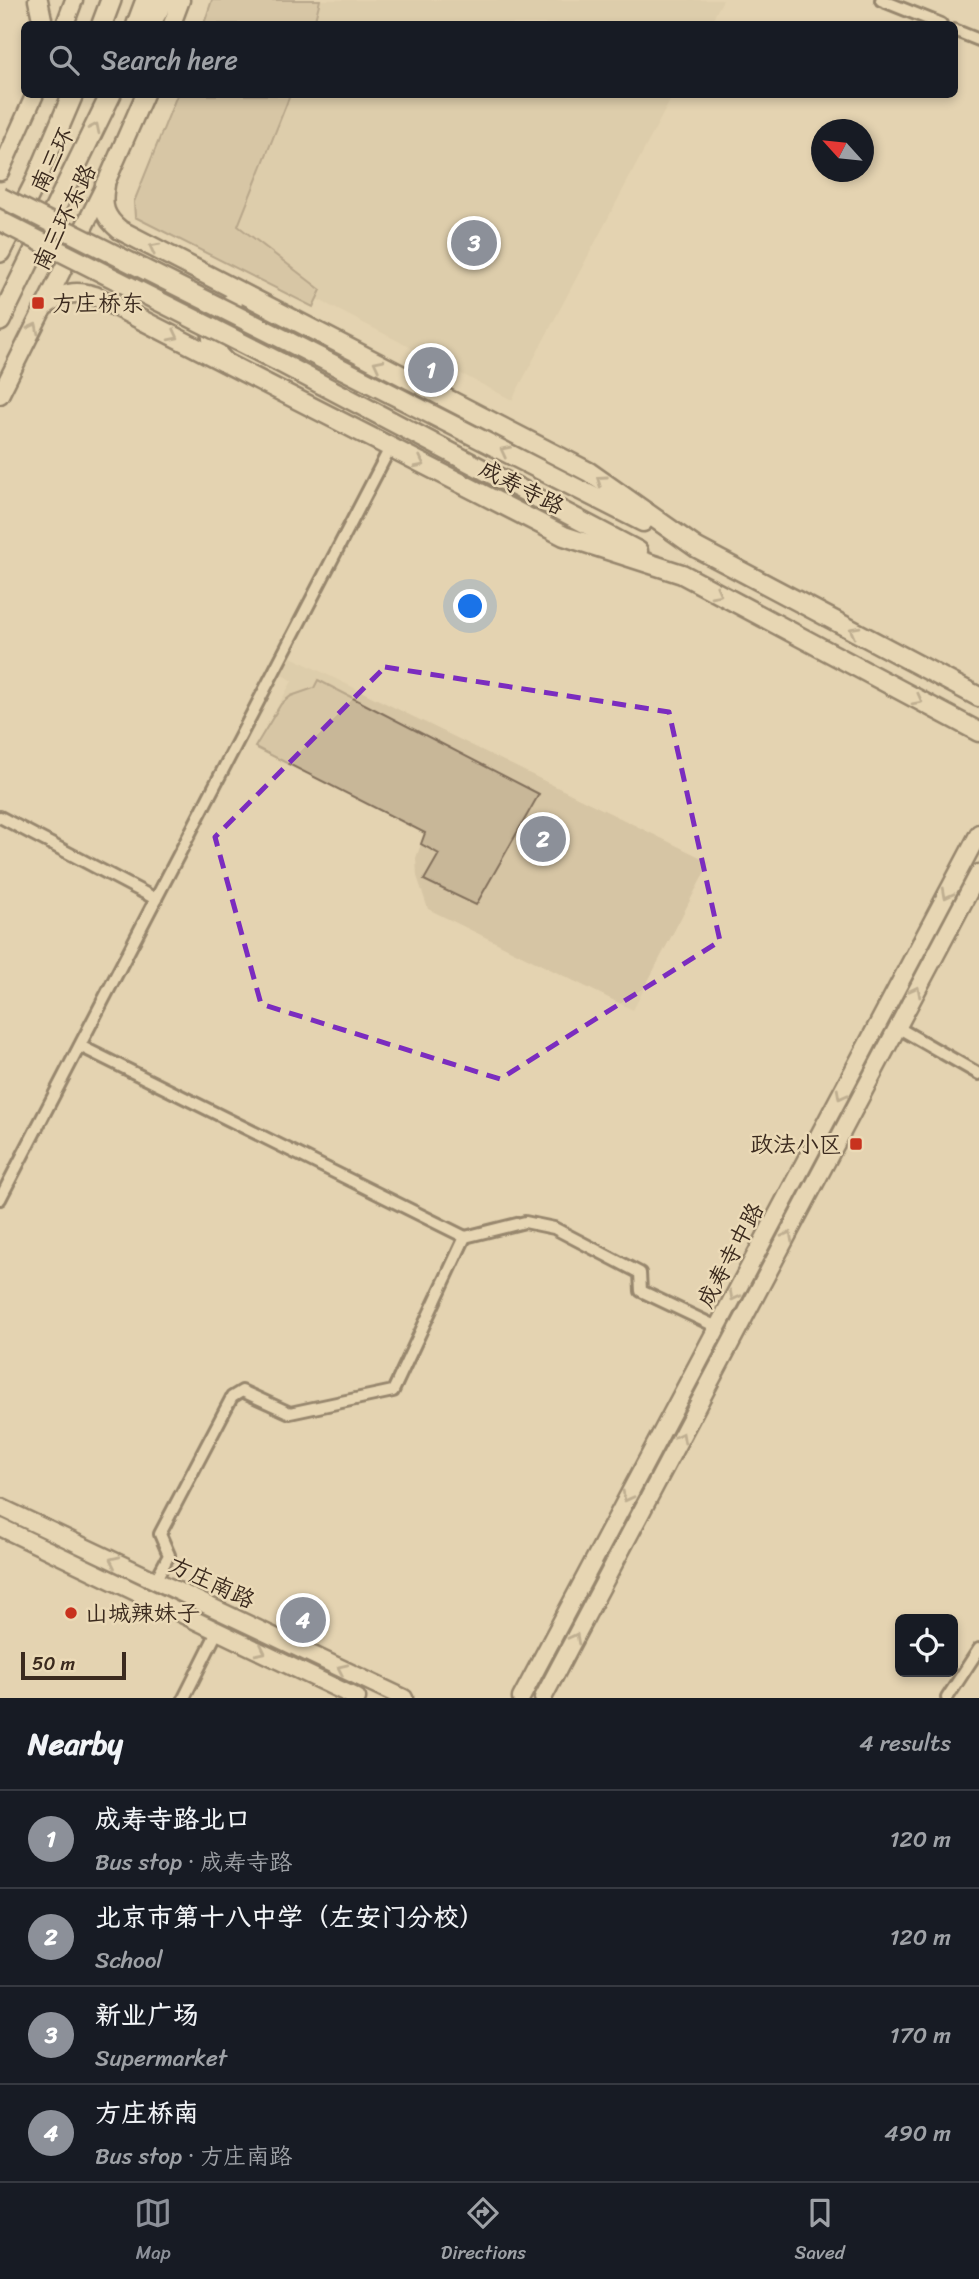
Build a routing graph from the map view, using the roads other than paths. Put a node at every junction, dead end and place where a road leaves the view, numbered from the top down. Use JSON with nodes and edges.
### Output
{"nodes":[{"id":1,"x":38,"y":0,"type":"edge"},
{"id":2,"x":74,"y":0,"type":"edge"},
{"id":3,"x":111,"y":0,"type":"edge"},
{"id":4,"x":146,"y":0,"type":"edge"},
{"id":5,"x":164,"y":0,"type":"edge"},
{"id":6,"x":181,"y":0,"type":"edge"},
{"id":7,"x":881,"y":0,"type":"edge"},
{"id":8,"x":42,"y":21,"type":"edge"},
{"id":9,"x":66,"y":21,"type":"edge"},
{"id":10,"x":103,"y":21,"type":"edge"},
{"id":11,"x":138,"y":21,"type":"edge"},
{"id":12,"x":152,"y":21,"type":"edge"},
{"id":13,"x":174,"y":21,"type":"edge"},
{"id":14,"x":934,"y":21,"type":"edge"},
{"id":15,"x":958,"y":32,"type":"edge"},
{"id":16,"x":979,"y":40,"type":"edge"},
{"id":17,"x":33,"y":98,"type":"edge"},
{"id":18,"x":71,"y":98,"type":"edge"},
{"id":19,"x":109,"y":98,"type":"edge"},
{"id":20,"x":143,"y":98,"type":"edge"},
{"id":21,"x":0,"y":172,"type":"edge"},
{"id":22,"x":105,"y":185,"type":"junction"},
{"id":23,"x":0,"y":197,"type":"edge"},
{"id":24,"x":0,"y":221,"type":"edge"},
{"id":25,"x":0,"y":252,"type":"edge"},
{"id":26,"x":257,"y":302,"type":"junction"},
{"id":27,"x":46,"y":306,"type":"junction"},
{"id":28,"x":0,"y":321,"type":"edge"},
{"id":29,"x":227,"y":363,"type":"junction"},
{"id":30,"x":0,"y":395,"type":"edge"},
{"id":31,"x":390,"y":447,"type":"junction"},
{"id":32,"x":697,"y":548,"type":"junction"},
{"id":33,"x":682,"y":574,"type":"junction"},
{"id":34,"x":979,"y":697,"type":"edge"},
{"id":35,"x":979,"y":732,"type":"edge"},
{"id":36,"x":0,"y":817,"type":"edge"},
{"id":37,"x":979,"y":833,"type":"edge"},
{"id":38,"x":979,"y":873,"type":"edge"},
{"id":39,"x":156,"y":898,"type":"junction"},
{"id":40,"x":897,"y":1027,"type":"junction"},
{"id":41,"x":79,"y":1046,"type":"junction"},
{"id":42,"x":979,"y":1074,"type":"edge"},
{"id":43,"x":0,"y":1199,"type":"edge"},
{"id":44,"x":465,"y":1237,"type":"junction"},
{"id":45,"x":717,"y":1327,"type":"junction"},
{"id":46,"x":0,"y":1507,"type":"edge"},
{"id":47,"x":0,"y":1527,"type":"edge"},
{"id":48,"x":155,"y":1581,"type":"junction"},
{"id":49,"x":218,"y":1630,"type":"junction"},
{"id":50,"x":979,"y":1649,"type":"edge"},
{"id":51,"x":184,"y":1698,"type":"edge"},
{"id":52,"x":357,"y":1698,"type":"edge"},
{"id":53,"x":404,"y":1698,"type":"edge"},
{"id":54,"x":521,"y":1698,"type":"edge"},
{"id":55,"x":543,"y":1698,"type":"edge"},
{"id":56,"x":947,"y":1698,"type":"edge"}],
"edges":[{"from":1,"to":8,"type":"main road"},
{"from":2,"to":9,"type":"street"},
{"from":3,"to":10,"type":"highway"},
{"from":4,"to":11,"type":"highway"},
{"from":5,"to":12,"type":"highway"},
{"from":6,"to":13,"type":"street"},
{"from":7,"to":14,"type":"street"},
{"from":15,"to":16,"type":"street"},
{"from":17,"to":21,"type":"street"},
{"from":18,"to":25,"type":"highway","name":"南三环"},
{"from":28,"to":19,"type":"highway","name":"南三环","one_way":true},
{"from":20,"to":22,"type":"street","name":"南三环东路"},
{"from":26,"to":22,"type":"main road","name":"成寿寺路","one_way":true},
{"from":22,"to":27,"type":"street","name":"南三环东路"},
{"from":32,"to":23,"type":"main road","one_way":true,"bridge":true},
{"from":24,"to":33,"type":"main road","bridge":true},
{"from":26,"to":29,"type":"main road"},
{"from":32,"to":26,"type":"main road","name":"成寿寺路","one_way":true},
{"from":27,"to":29,"type":"main road","name":"成寿寺路","one_way":true},
{"from":30,"to":27,"type":"street","name":"南三环东路","one_way":true},
{"from":29,"to":31,"type":"main road","name":"成寿寺路"},
{"from":31,"to":33,"type":"main road","name":"成寿寺路","one_way":true},
{"from":31,"to":39,"type":"street"},
{"from":34,"to":32,"type":"main road","name":"成寿寺路","one_way":true},
{"from":33,"to":35,"type":"main road","name":"成寿寺路","one_way":true},
{"from":36,"to":39,"type":"street"},
{"from":37,"to":45,"type":"street","name":"成寿寺中路","one_way":true},
{"from":40,"to":38,"type":"street","name":"成寿寺中路","one_way":true},
{"from":39,"to":41,"type":"street"},
{"from":40,"to":42,"type":"street"},
{"from":55,"to":40,"type":"street","name":"成寿寺中路","one_way":true},
{"from":41,"to":43,"type":"street"},
{"from":41,"to":44,"type":"street"},
{"from":44,"to":45,"type":"street"},
{"from":44,"to":48,"type":"street"},
{"from":45,"to":54,"type":"street","name":"成寿寺中路","one_way":true},
{"from":48,"to":46,"type":"street","name":"方庄南路","one_way":true},
{"from":47,"to":49,"type":"street","name":"方庄南路"},
{"from":53,"to":48,"type":"street","name":"方庄南路","one_way":true},
{"from":49,"to":51,"type":"street"},
{"from":49,"to":52,"type":"street","name":"方庄南路","one_way":true},
{"from":50,"to":56,"type":"street"}]}
